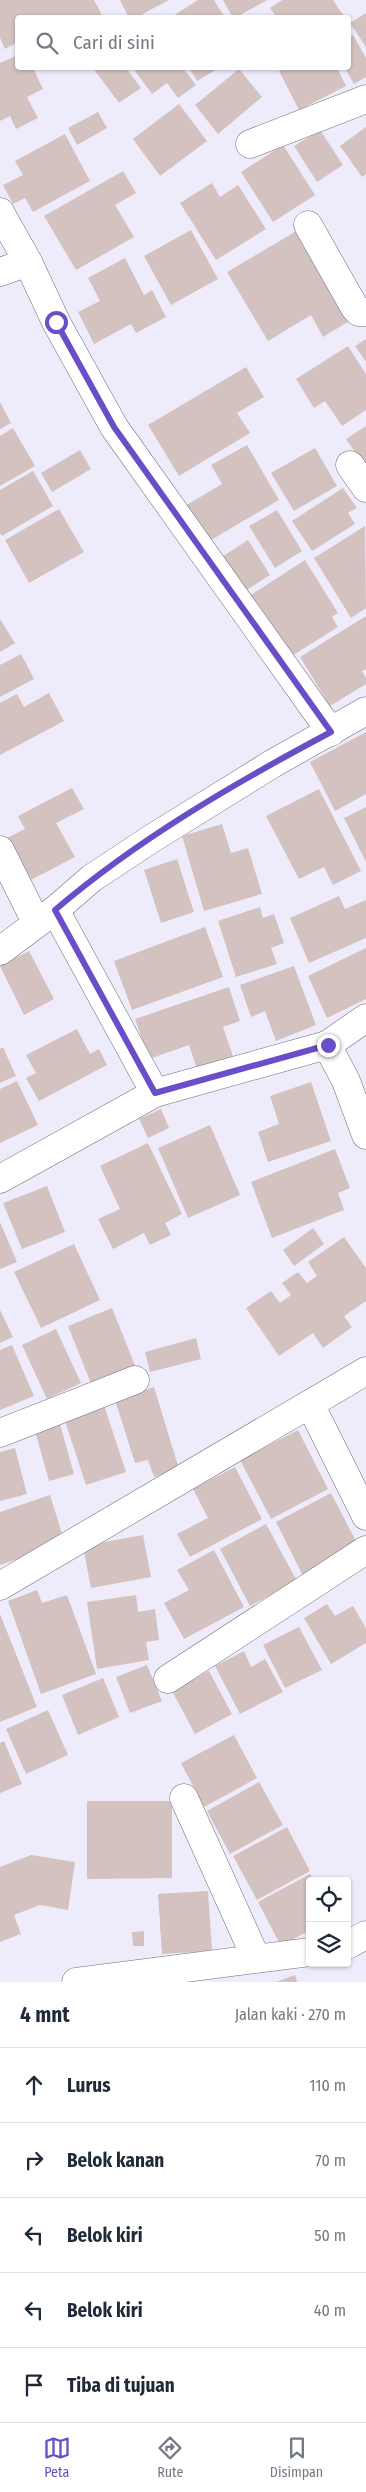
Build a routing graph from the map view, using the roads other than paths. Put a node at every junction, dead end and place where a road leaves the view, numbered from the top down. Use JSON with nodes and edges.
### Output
{"nodes":[{"id":1,"x":366,"y":100,"type":"edge"},
{"id":2,"x":250,"y":144,"type":"dead end"},
{"id":3,"x":0,"y":212,"type":"edge"},
{"id":4,"x":308,"y":225,"type":"dead end"},
{"id":5,"x":28,"y":262,"type":"junction"},
{"id":6,"x":0,"y":272,"type":"edge"},
{"id":7,"x":366,"y":312,"type":"edge"},
{"id":8,"x":350,"y":465,"type":"dead end"},
{"id":9,"x":366,"y":488,"type":"edge"},
{"id":10,"x":366,"y":711,"type":"edge"},
{"id":11,"x":331,"y":732,"type":"junction"},
{"id":12,"x":0,"y":850,"type":"edge"},
{"id":13,"x":46,"y":916,"type":"junction"},
{"id":14,"x":0,"y":951,"type":"edge"},
{"id":15,"x":366,"y":1018,"type":"edge"},
{"id":16,"x":328,"y":1045,"type":"junction"},
{"id":17,"x":155,"y":1093,"type":"junction"},
{"id":18,"x":366,"y":1135,"type":"edge"},
{"id":19,"x":0,"y":1179,"type":"edge"},
{"id":20,"x":366,"y":1371,"type":"edge"},
{"id":21,"x":134,"y":1380,"type":"dead end"},
{"id":22,"x":310,"y":1404,"type":"junction"},
{"id":23,"x":0,"y":1433,"type":"edge"},
{"id":24,"x":366,"y":1516,"type":"edge"},
{"id":25,"x":366,"y":1550,"type":"edge"},
{"id":26,"x":0,"y":1586,"type":"edge"},
{"id":27,"x":168,"y":1679,"type":"dead end"},
{"id":28,"x":184,"y":1798,"type":"dead end"},
{"id":29,"x":366,"y":1935,"type":"edge"},
{"id":30,"x":351,"y":1943,"type":"edge"},
{"id":31,"x":306,"y":1952,"type":"edge"},
{"id":32,"x":256,"y":1958,"type":"junction"},
{"id":33,"x":76,"y":1982,"type":"edge"}],
"edges":[{"from":1,"to":2,"type":"street"},
{"from":3,"to":5,"type":"street"},
{"from":4,"to":7,"type":"street"},
{"from":5,"to":6,"type":"street"},
{"from":5,"to":11,"type":"street"},
{"from":8,"to":9,"type":"street"},
{"from":10,"to":11,"type":"street"},
{"from":11,"to":13,"type":"street"},
{"from":12,"to":13,"type":"street"},
{"from":13,"to":14,"type":"street"},
{"from":13,"to":17,"type":"street"},
{"from":15,"to":16,"type":"street"},
{"from":16,"to":17,"type":"street"},
{"from":16,"to":18,"type":"street"},
{"from":17,"to":19,"type":"street"},
{"from":20,"to":22,"type":"street"},
{"from":21,"to":23,"type":"street"},
{"from":22,"to":24,"type":"street"},
{"from":22,"to":26,"type":"street"},
{"from":25,"to":27,"type":"street"},
{"from":28,"to":32,"type":"street"},
{"from":29,"to":30,"type":"street"},
{"from":31,"to":32,"type":"street"},
{"from":32,"to":33,"type":"street"}]}
